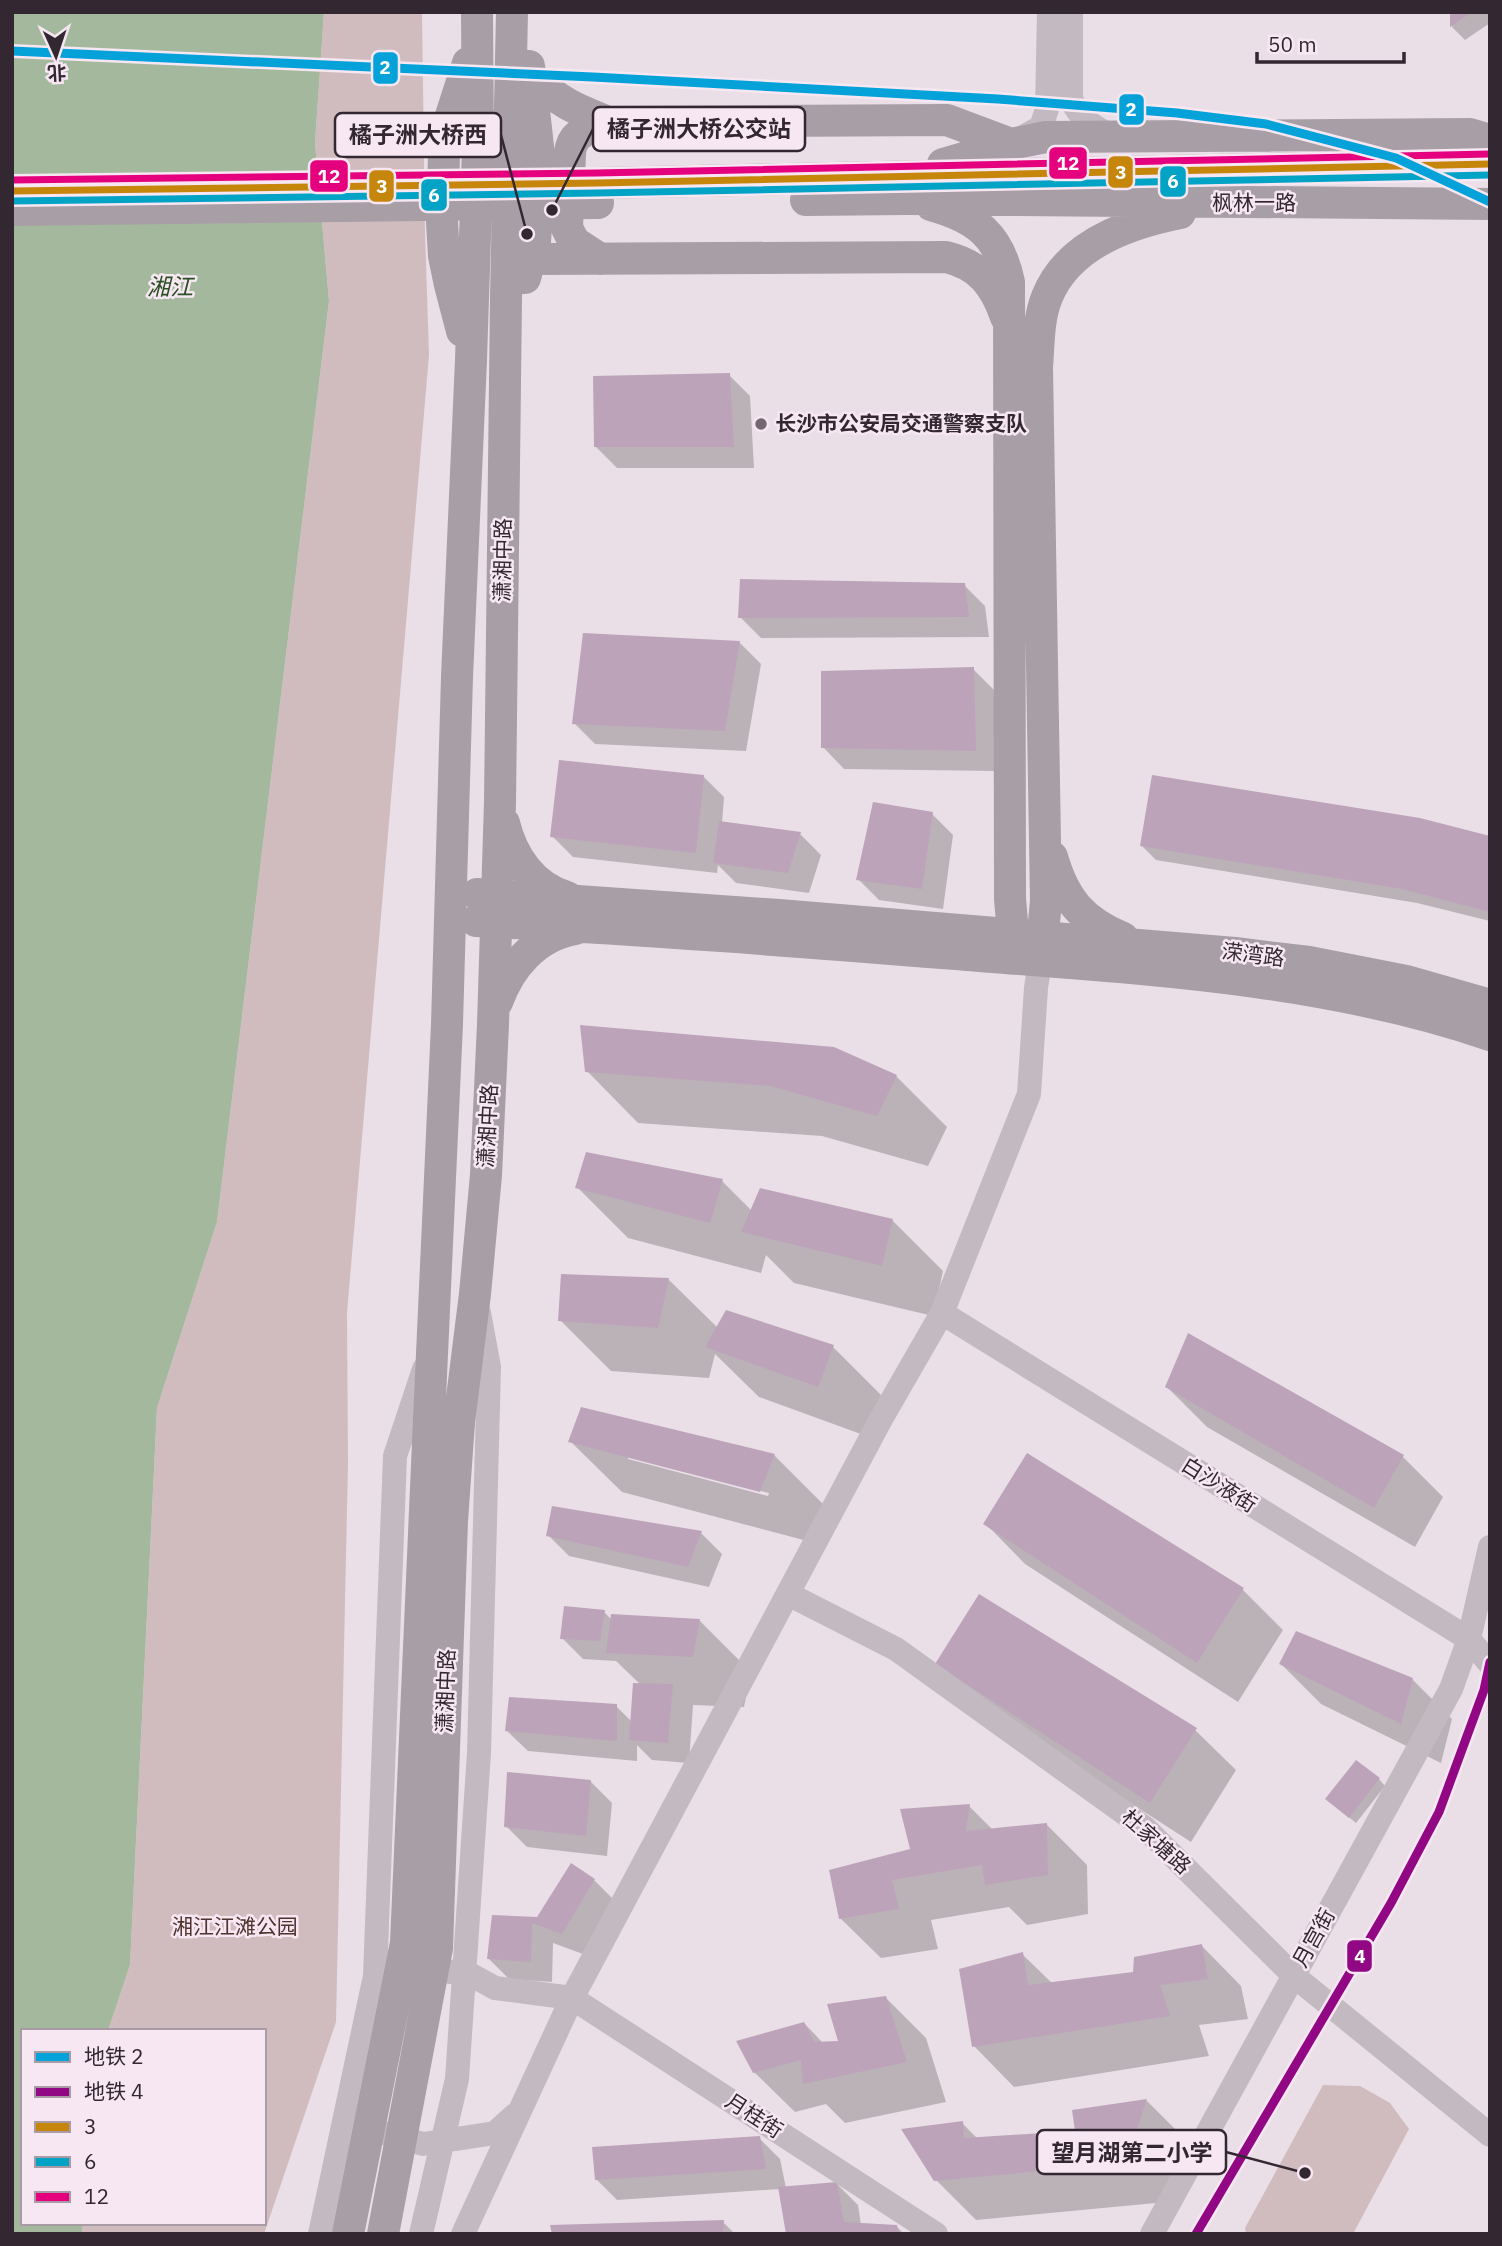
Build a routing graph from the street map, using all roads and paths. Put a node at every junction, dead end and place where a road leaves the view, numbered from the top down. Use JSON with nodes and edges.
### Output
{"nodes":[{"id":1,"x":513,"y":12,"type":"edge"},
{"id":2,"x":1049,"y":12,"type":"edge"},
{"id":3,"x":1071,"y":12,"type":"edge"},
{"id":4,"x":477,"y":25,"type":"edge"},
{"id":5,"x":531,"y":76,"type":"junction"},
{"id":6,"x":608,"y":122,"type":"junction"},
{"id":7,"x":1113,"y":137,"type":"junction"},
{"id":8,"x":1490,"y":140,"type":"edge"},
{"id":9,"x":1011,"y":144,"type":"junction"},
{"id":10,"x":1490,"y":164,"type":"edge"},
{"id":11,"x":904,"y":188,"type":"junction"},
{"id":12,"x":12,"y":191,"type":"edge"},
{"id":13,"x":598,"y":193,"type":"junction"},
{"id":14,"x":1230,"y":203,"type":"junction"},
{"id":15,"x":1490,"y":204,"type":"edge"},
{"id":16,"x":12,"y":210,"type":"edge"},
{"id":17,"x":530,"y":259,"type":"junction"},
{"id":18,"x":600,"y":259,"type":"junction"},
{"id":19,"x":1009,"y":327,"type":"junction"},
{"id":20,"x":505,"y":350,"type":"junction"},
{"id":21,"x":499,"y":802,"type":"junction"},
{"id":22,"x":1045,"y":836,"type":"junction"},
{"id":23,"x":1010,"y":863,"type":"junction"},
{"id":24,"x":450,"y":906,"type":"junction"},
{"id":25,"x":496,"y":909,"type":"junction"},
{"id":26,"x":593,"y":915,"type":"junction"},
{"id":27,"x":943,"y":928,"type":"junction"},
{"id":28,"x":1154,"y":944,"type":"junction"},
{"id":29,"x":1028,"y":947,"type":"junction"},
{"id":30,"x":1490,"y":1005,"type":"edge"},
{"id":31,"x":492,"y":1024,"type":"junction"},
{"id":32,"x":1490,"y":1035,"type":"edge"},
{"id":33,"x":475,"y":1294,"type":"junction"},
{"id":34,"x":942,"y":1313,"type":"junction"},
{"id":35,"x":433,"y":1342,"type":"junction"},
{"id":36,"x":444,"y":1421,"type":"junction"},
{"id":37,"x":1490,"y":1547,"type":"edge"},
{"id":38,"x":788,"y":1594,"type":"junction"},
{"id":39,"x":1469,"y":1639,"type":"junction"},
{"id":40,"x":1490,"y":1664,"type":"edge"},
{"id":41,"x":464,"y":1971,"type":"junction"},
{"id":42,"x":375,"y":1976,"type":"junction"},
{"id":43,"x":1294,"y":1976,"type":"junction"},
{"id":44,"x":572,"y":1998,"type":"junction"},
{"id":45,"x":520,"y":2111,"type":"junction"},
{"id":46,"x":344,"y":2122,"type":"junction"},
{"id":47,"x":1490,"y":2135,"type":"edge"},
{"id":48,"x":442,"y":2141,"type":"junction"},
{"id":49,"x":320,"y":2234,"type":"edge"},
{"id":50,"x":348,"y":2234,"type":"edge"},
{"id":51,"x":383,"y":2234,"type":"edge"},
{"id":52,"x":421,"y":2234,"type":"edge"},
{"id":53,"x":463,"y":2234,"type":"edge"},
{"id":54,"x":936,"y":2234,"type":"edge"},
{"id":55,"x":1152,"y":2234,"type":"edge"}],
"edges":[{"from":1,"to":5,"type":"main road"},
{"from":1,"to":20,"type":"main road","name":"潇湘中路"},
{"from":2,"to":9,"type":"street"},
{"from":3,"to":7,"type":"street"},
{"from":4,"to":24,"type":"main road","name":"潇湘中路"},
{"from":5,"to":6,"type":"main road"},
{"from":5,"to":17,"type":"main road"},
{"from":6,"to":9,"type":"main road"},
{"from":6,"to":18,"type":"main road"},
{"from":7,"to":8,"type":"main road"},
{"from":7,"to":9,"type":"main road"},
{"from":9,"to":11,"type":"main road"},
{"from":10,"to":11,"type":"main road","name":"枫林一路"},
{"from":11,"to":13,"type":"main road","name":"枫林一路"},
{"from":11,"to":14,"type":"main road","name":"枫林一路"},
{"from":11,"to":19,"type":"main road"},
{"from":12,"to":13,"type":"main road"},
{"from":13,"to":16,"type":"main road","bridge":true},
{"from":14,"to":15,"type":"main road","name":"枫林一路"},
{"from":14,"to":22,"type":"main road"},
{"from":17,"to":18,"type":"main road"},
{"from":17,"to":20,"type":"main road"},
{"from":18,"to":19,"type":"main road"},
{"from":19,"to":23,"type":"main road"},
{"from":20,"to":21,"type":"main road","name":"潇湘中路"},
{"from":21,"to":25,"type":"main road","name":"潇湘中路"},
{"from":21,"to":26,"type":"main road"},
{"from":22,"to":28,"type":"main road"},
{"from":22,"to":29,"type":"main road"},
{"from":23,"to":27,"type":"main road"},
{"from":23,"to":29,"type":"main road"},
{"from":24,"to":25,"type":"main road"},
{"from":24,"to":35,"type":"main road","name":"潇湘中路"},
{"from":25,"to":26,"type":"main road"},
{"from":25,"to":31,"type":"main road","name":"潇湘中路"},
{"from":26,"to":27,"type":"main road"},
{"from":26,"to":29,"type":"main road"},
{"from":26,"to":31,"type":"main road"},
{"from":27,"to":29,"type":"main road"},
{"from":28,"to":29,"type":"main road","name":"溁湾路"},
{"from":28,"to":30,"type":"main road","name":"溁湾路"},
{"from":29,"to":32,"type":"main road"},
{"from":29,"to":34,"type":"street"},
{"from":31,"to":33,"type":"main road","name":"潇湘中路"},
{"from":33,"to":36,"type":"main road","name":"潇湘中路"},
{"from":33,"to":41,"type":"street"},
{"from":34,"to":38,"type":"street"},
{"from":34,"to":39,"type":"street","name":"白沙液街"},
{"from":35,"to":36,"type":"main road","name":"潇湘中路"},
{"from":35,"to":42,"type":"street"},
{"from":36,"to":50,"type":"main road","name":"潇湘中路","bridge":true},
{"from":36,"to":51,"type":"main road","name":"潇湘中路","bridge":true},
{"from":37,"to":39,"type":"street","name":"月宫街"},
{"from":38,"to":43,"type":"street","name":"杜家塘路"},
{"from":38,"to":44,"type":"street"},
{"from":39,"to":40,"type":"street","name":"白沙液街"},
{"from":39,"to":43,"type":"street","name":"月宫街"},
{"from":41,"to":42,"type":"street"},
{"from":41,"to":44,"type":"street"},
{"from":41,"to":48,"type":"street"},
{"from":42,"to":46,"type":"street"},
{"from":43,"to":47,"type":"street","name":"杜家塘路"},
{"from":43,"to":55,"type":"street","name":"月宫街"},
{"from":44,"to":45,"type":"street"},
{"from":44,"to":54,"type":"street","name":"月桂街"},
{"from":45,"to":48,"type":"street"},
{"from":45,"to":53,"type":"street"},
{"from":46,"to":48,"type":"street"},
{"from":46,"to":49,"type":"street"},
{"from":48,"to":52,"type":"street"}]}
